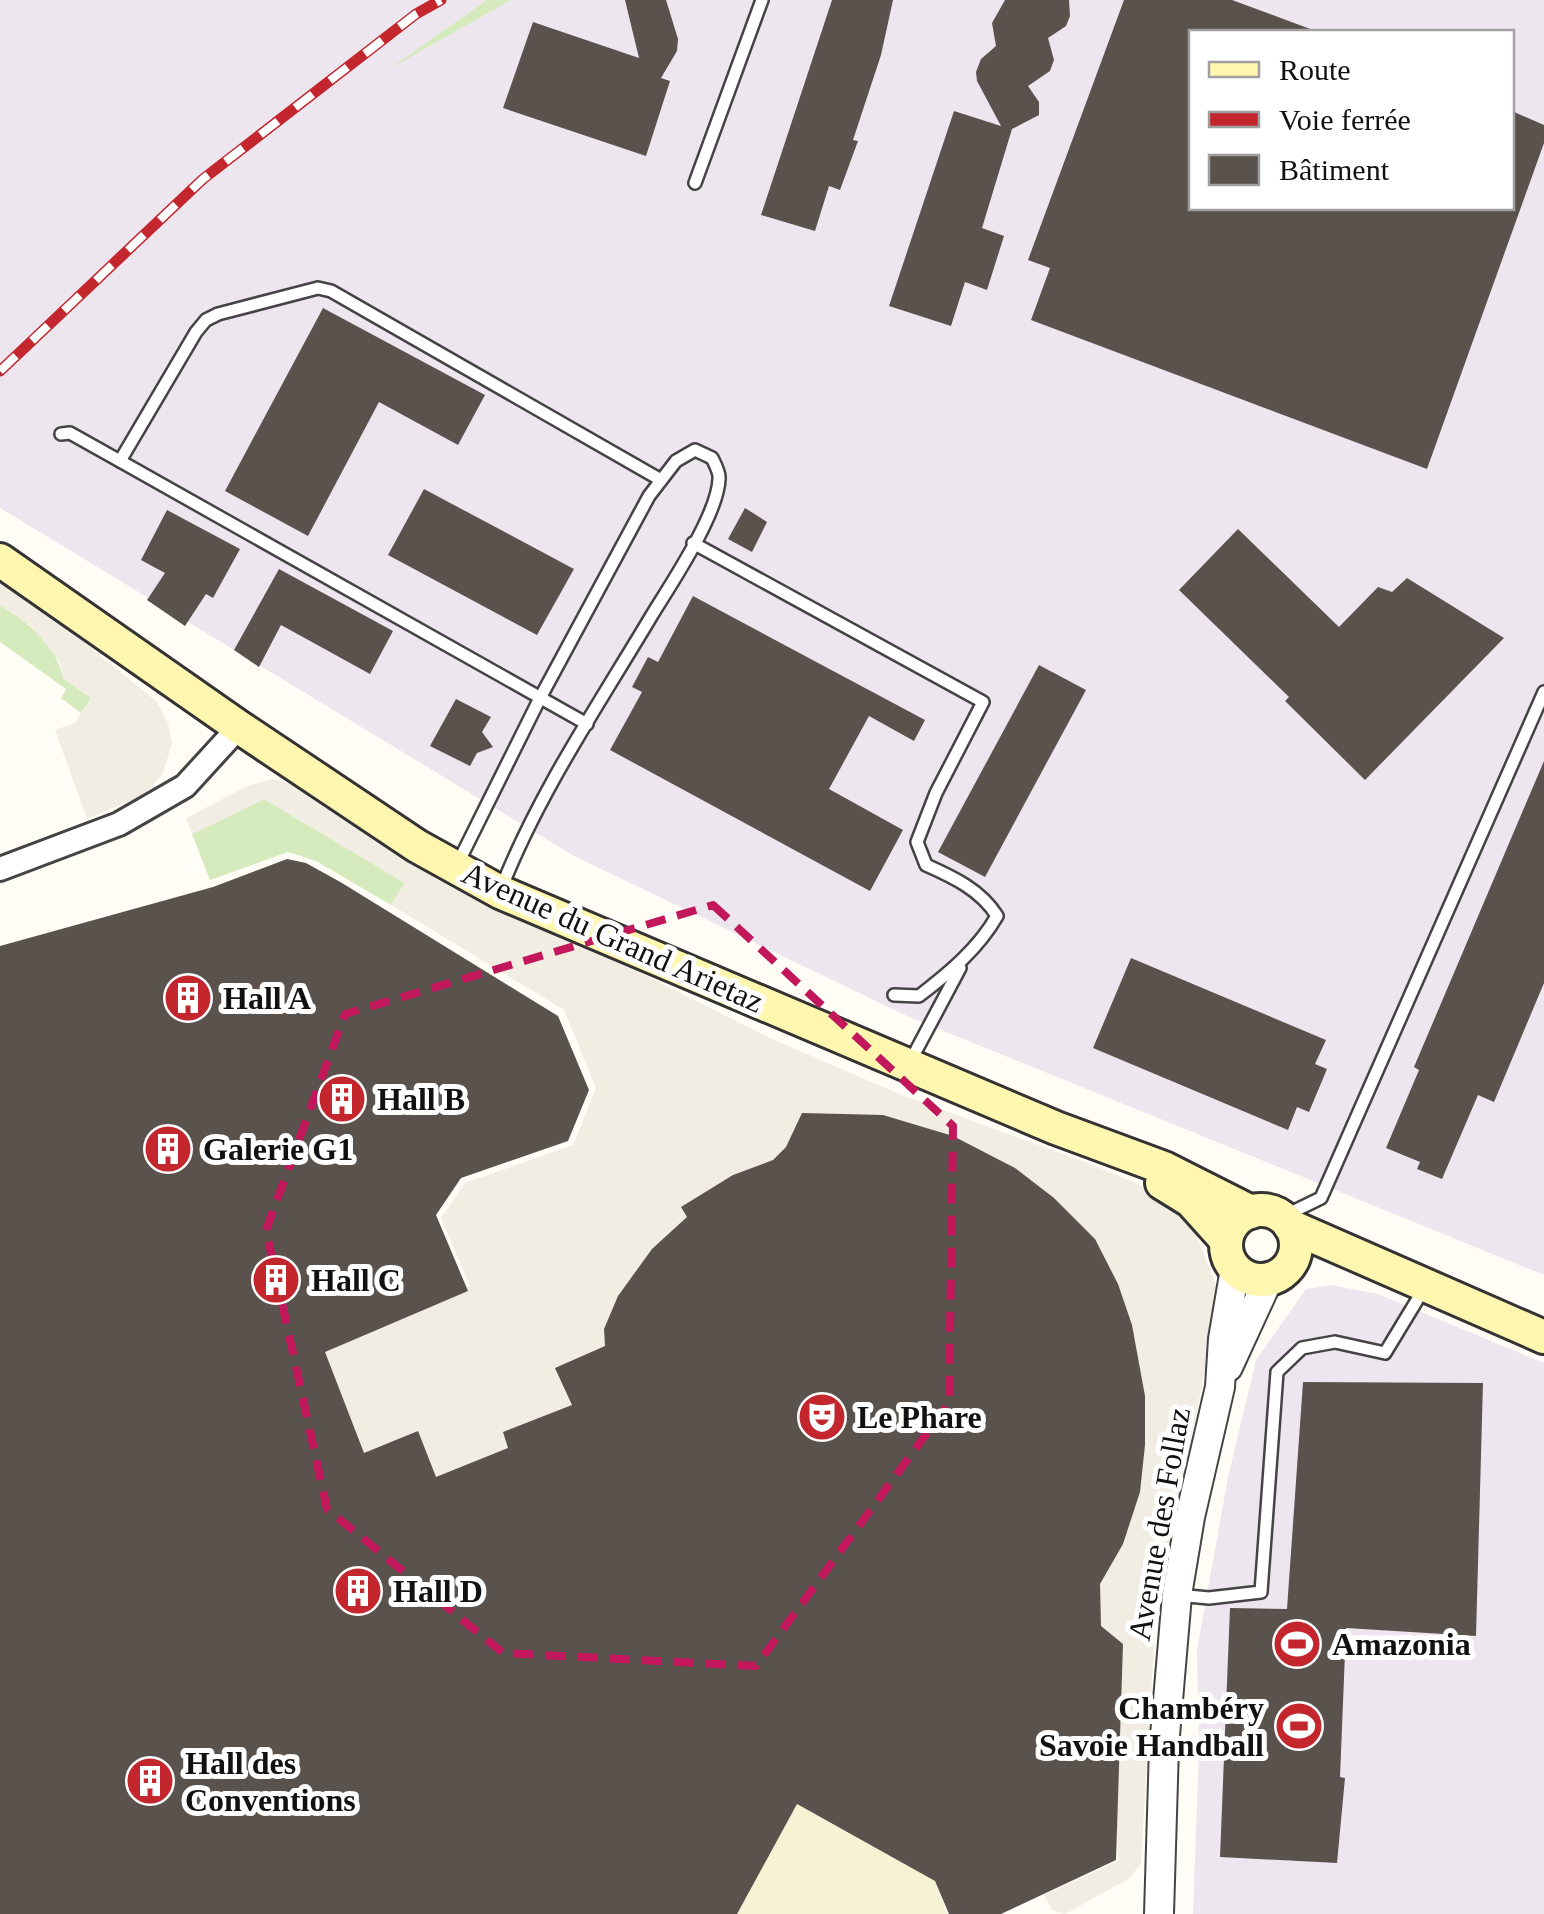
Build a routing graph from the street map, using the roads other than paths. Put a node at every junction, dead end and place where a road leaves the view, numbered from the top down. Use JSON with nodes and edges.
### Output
{"nodes":[{"id":1,"x":762,"y":0,"type":"edge"},
{"id":2,"x":695,"y":183,"type":"dead end"},
{"id":3,"x":61,"y":434,"type":"dead end"},
{"id":4,"x":120,"y":460,"type":"junction"},
{"id":5,"x":660,"y":480,"type":"junction"},
{"id":6,"x":693,"y":543,"type":"junction"},
{"id":7,"x":0,"y":560,"type":"edge"},
{"id":8,"x":1544,"y":692,"type":"edge"},
{"id":9,"x":539,"y":700,"type":"junction"},
{"id":10,"x":587,"y":724,"type":"junction"},
{"id":11,"x":238,"y":727,"type":"junction"},
{"id":12,"x":0,"y":869,"type":"edge"},
{"id":13,"x":455,"y":869,"type":"junction"},
{"id":14,"x":500,"y":892,"type":"junction"},
{"id":15,"x":968,"y":954,"type":"junction"},
{"id":16,"x":894,"y":995,"type":"dead end"},
{"id":17,"x":908,"y":1066,"type":"junction"},
{"id":18,"x":1056,"y":1128,"type":"junction"},
{"id":19,"x":1274,"y":1218,"type":"junction"},
{"id":20,"x":1231,"y":1255,"type":"junction"},
{"id":21,"x":1362,"y":1259,"type":"junction"},
{"id":22,"x":1278,"y":1274,"type":"junction"},
{"id":23,"x":1425,"y":1286,"type":"junction"},
{"id":24,"x":1544,"y":1336,"type":"edge"},
{"id":25,"x":1220,"y":1387,"type":"junction"},
{"id":26,"x":1177,"y":1595,"type":"junction"},
{"id":27,"x":1159,"y":1914,"type":"edge"}],
"edges":[{"from":1,"to":2,"type":"lane"},
{"from":3,"to":4,"type":"lane"},
{"from":4,"to":5,"type":"lane"},
{"from":4,"to":9,"type":"lane"},
{"from":5,"to":6,"type":"lane"},
{"from":5,"to":9,"type":"lane"},
{"from":6,"to":10,"type":"lane"},
{"from":6,"to":15,"type":"lane"},
{"from":7,"to":11,"type":"main road","name":"Avenue du Grand Arietaz"},
{"from":8,"to":19,"type":"lane"},
{"from":9,"to":10,"type":"lane"},
{"from":9,"to":13,"type":"lane"},
{"from":10,"to":14,"type":"lane"},
{"from":11,"to":12,"type":"street"},
{"from":11,"to":13,"type":"main road","name":"Avenue du Grand Arietaz"},
{"from":13,"to":14,"type":"main road","name":"Avenue du Grand Arietaz"},
{"from":14,"to":17,"type":"main road","name":"Avenue du Grand Arietaz"},
{"from":15,"to":16,"type":"lane"},
{"from":15,"to":17,"type":"lane"},
{"from":17,"to":18,"type":"main road","name":"Avenue du Grand Arietaz"},
{"from":18,"to":19,"type":"main road","name":"Avenue du Grand Arietaz"},
{"from":18,"to":20,"type":"main road","name":"Avenue du Grand Arietaz"},
{"from":19,"to":20,"type":"main road"},
{"from":19,"to":21,"type":"main road","name":"Avenue du Grand Arietaz"},
{"from":19,"to":22,"type":"main road"},
{"from":20,"to":22,"type":"main road"},
{"from":20,"to":25,"type":"street","name":"Avenue des Follaz"},
{"from":21,"to":22,"type":"main road"},
{"from":21,"to":23,"type":"main road","name":"Avenue du Grand Arietaz"},
{"from":22,"to":25,"type":"street","name":"Avenue des Follaz"},
{"from":23,"to":24,"type":"main road","name":"Avenue du Grand Arietaz"},
{"from":23,"to":26,"type":"lane"},
{"from":25,"to":26,"type":"street","name":"Avenue des Follaz"},
{"from":26,"to":27,"type":"street","name":"Avenue des Follaz"}]}
